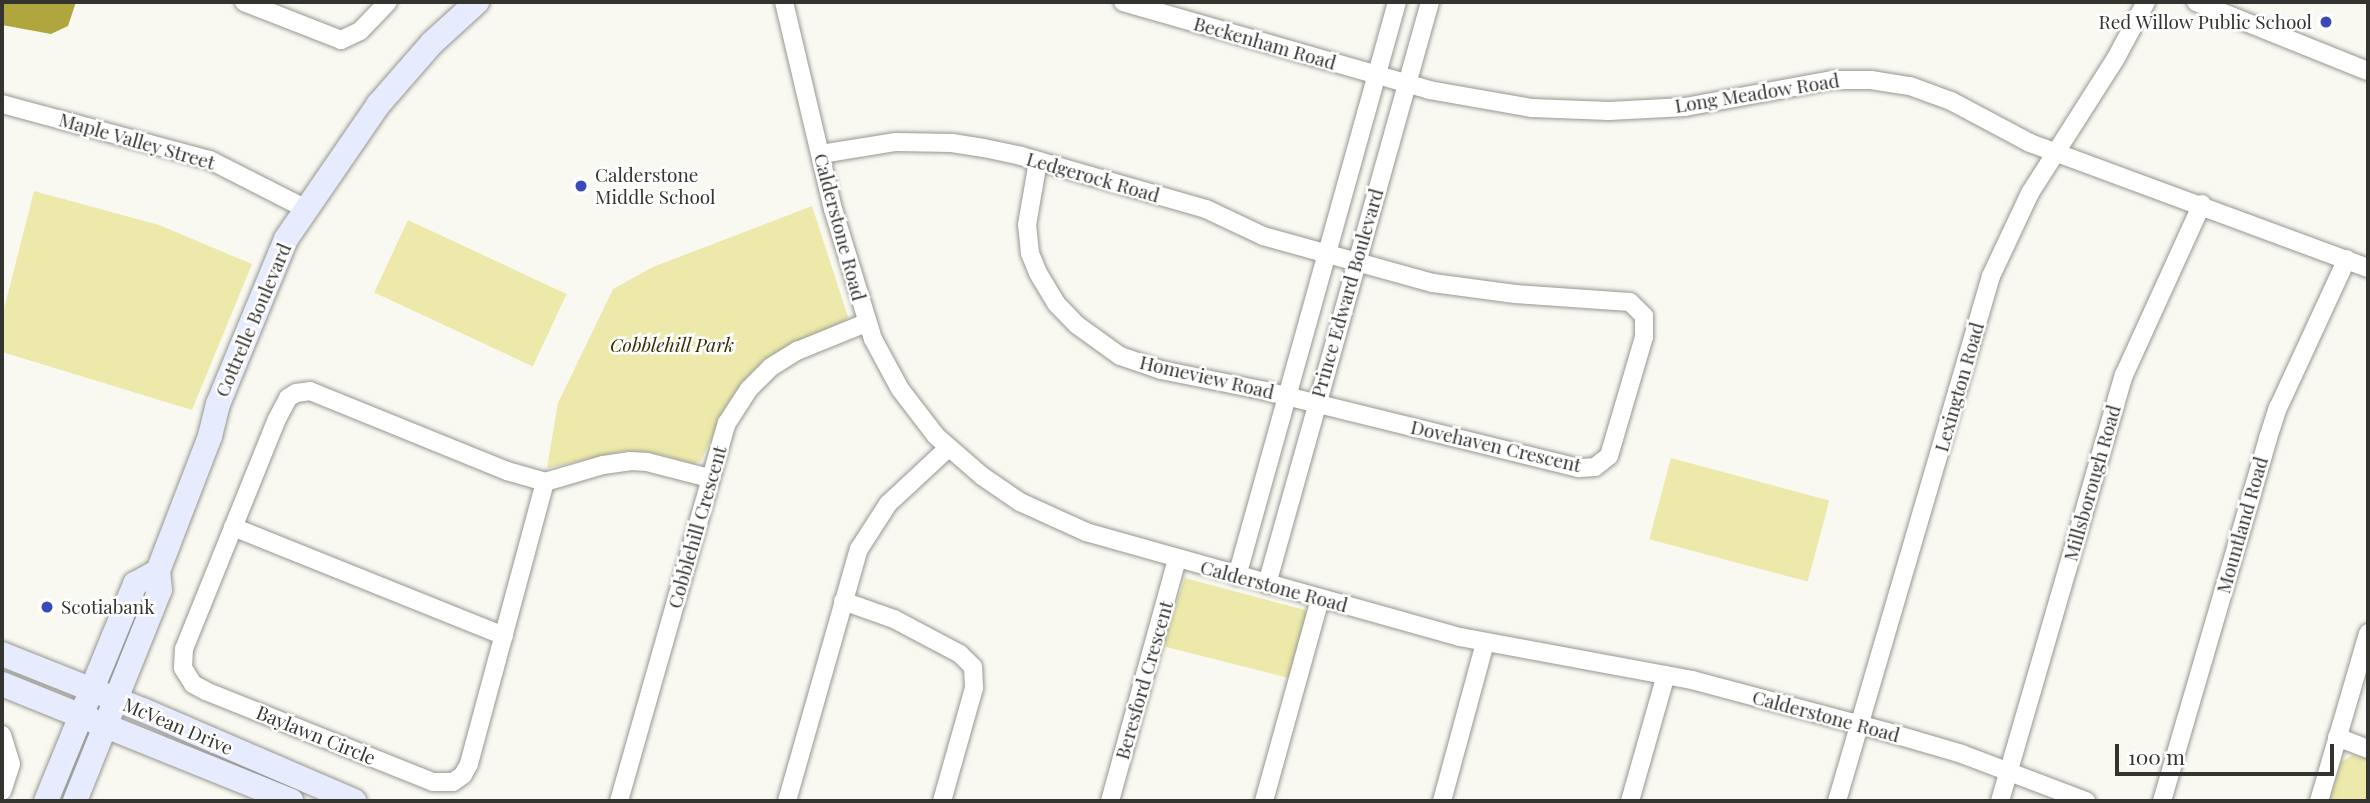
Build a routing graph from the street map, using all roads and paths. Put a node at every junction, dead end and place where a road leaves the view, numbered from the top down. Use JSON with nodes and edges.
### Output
{"nodes":[{"id":1,"x":244,"y":2,"type":"edge"},
{"id":2,"x":388,"y":2,"type":"edge"},
{"id":3,"x":477,"y":2,"type":"edge"},
{"id":4,"x":785,"y":2,"type":"edge"},
{"id":5,"x":1123,"y":2,"type":"edge"},
{"id":6,"x":1397,"y":2,"type":"edge"},
{"id":7,"x":1430,"y":2,"type":"edge"},
{"id":8,"x":2146,"y":2,"type":"edge"},
{"id":9,"x":2196,"y":2,"type":"edge"},
{"id":10,"x":2368,"y":71,"type":"edge"},
{"id":11,"x":1377,"y":76,"type":"junction"},
{"id":12,"x":1406,"y":84,"type":"junction"},
{"id":13,"x":2,"y":104,"type":"edge"},
{"id":14,"x":2056,"y":152,"type":"junction"},
{"id":15,"x":821,"y":153,"type":"junction"},
{"id":16,"x":1038,"y":162,"type":"junction"},
{"id":17,"x":2202,"y":204,"type":"junction"},
{"id":18,"x":306,"y":209,"type":"junction"},
{"id":19,"x":1326,"y":255,"type":"junction"},
{"id":20,"x":2347,"y":258,"type":"junction"},
{"id":21,"x":1356,"y":263,"type":"junction"},
{"id":22,"x":2368,"y":268,"type":"edge"},
{"id":23,"x":866,"y":323,"type":"junction"},
{"id":24,"x":1287,"y":396,"type":"junction"},
{"id":25,"x":1316,"y":403,"type":"junction"},
{"id":26,"x":948,"y":448,"type":"junction"},
{"id":27,"x":709,"y":478,"type":"junction"},
{"id":28,"x":545,"y":482,"type":"junction"},
{"id":29,"x":233,"y":527,"type":"junction"},
{"id":30,"x":1177,"y":559,"type":"junction"},
{"id":31,"x":158,"y":571,"type":"junction"},
{"id":32,"x":1237,"y":576,"type":"junction"},
{"id":33,"x":1267,"y":584,"type":"junction"},
{"id":34,"x":1320,"y":599,"type":"junction"},
{"id":35,"x":843,"y":601,"type":"junction"},
{"id":36,"x":2368,"y":632,"type":"edge"},
{"id":37,"x":504,"y":636,"type":"junction"},
{"id":38,"x":1485,"y":643,"type":"junction"},
{"id":39,"x":2,"y":654,"type":"edge"},
{"id":40,"x":1666,"y":675,"type":"junction"},
{"id":41,"x":2,"y":684,"type":"edge"},
{"id":42,"x":90,"y":690,"type":"junction"},
{"id":43,"x":115,"y":699,"type":"junction"},
{"id":44,"x":80,"y":716,"type":"junction"},
{"id":45,"x":1860,"y":725,"type":"junction"},
{"id":46,"x":104,"y":726,"type":"junction"},
{"id":47,"x":2,"y":735,"type":"edge"},
{"id":48,"x":2337,"y":737,"type":"junction"},
{"id":49,"x":2368,"y":749,"type":"edge"},
{"id":50,"x":2008,"y":771,"type":"junction"},
{"id":51,"x":2,"y":791,"type":"edge"},
{"id":52,"x":46,"y":801,"type":"edge"},
{"id":53,"x":75,"y":801,"type":"edge"},
{"id":54,"x":291,"y":801,"type":"edge"},
{"id":55,"x":354,"y":801,"type":"edge"},
{"id":56,"x":619,"y":801,"type":"edge"},
{"id":57,"x":787,"y":801,"type":"edge"},
{"id":58,"x":942,"y":801,"type":"edge"},
{"id":59,"x":1110,"y":801,"type":"edge"},
{"id":60,"x":1264,"y":801,"type":"edge"},
{"id":61,"x":1441,"y":801,"type":"edge"},
{"id":62,"x":1630,"y":801,"type":"edge"},
{"id":63,"x":1837,"y":801,"type":"edge"},
{"id":64,"x":2000,"y":801,"type":"edge"},
{"id":65,"x":2086,"y":801,"type":"edge"},
{"id":66,"x":2162,"y":801,"type":"edge"},
{"id":67,"x":2319,"y":801,"type":"edge"}],
"edges":[{"from":1,"to":2,"type":"street"},
{"from":3,"to":18,"type":"main road","name":"Cottrelle Boulevard"},
{"from":4,"to":15,"type":"street","name":"Calderstone Road"},
{"from":5,"to":11,"type":"street","name":"Beckenham Road"},
{"from":6,"to":11,"type":"street","name":"Prince Edward Boulevard"},
{"from":7,"to":12,"type":"street","name":"Prince Edward Boulevard"},
{"from":8,"to":14,"type":"street","name":"Lexington Road"},
{"from":9,"to":10,"type":"street"},
{"from":11,"to":12,"type":"street","name":"Beckenham Road"},
{"from":11,"to":19,"type":"street","name":"Prince Edward Boulevard"},
{"from":12,"to":14,"type":"street","name":"Long Meadow Road"},
{"from":12,"to":21,"type":"street","name":"Prince Edward Boulevard"},
{"from":13,"to":18,"type":"street","name":"Maple Valley Street"},
{"from":14,"to":17,"type":"street","name":"Long Meadow Road"},
{"from":14,"to":45,"type":"street","name":"Lexington Road"},
{"from":15,"to":16,"type":"street","name":"Ledgerock Road"},
{"from":15,"to":23,"type":"street","name":"Calderstone Road"},
{"from":16,"to":19,"type":"street","name":"Ledgerock Road"},
{"from":16,"to":24,"type":"street","name":"Homeview Road"},
{"from":17,"to":20,"type":"street","name":"Long Meadow Road"},
{"from":17,"to":50,"type":"street","name":"Millsborough Road"},
{"from":18,"to":31,"type":"main road","name":"Cottrelle Boulevard"},
{"from":19,"to":21,"type":"street","name":"Ledgerock Road"},
{"from":19,"to":24,"type":"street","name":"Prince Edward Boulevard"},
{"from":20,"to":22,"type":"street","name":"Long Meadow Road"},
{"from":20,"to":66,"type":"street","name":"Mountland Road"},
{"from":21,"to":25,"type":"street","name":"Prince Edward Boulevard"},
{"from":21,"to":25,"type":"street","name":"Dovehaven Crescent"},
{"from":23,"to":26,"type":"street","name":"Calderstone Road"},
{"from":23,"to":27,"type":"street","name":"Cobblehill Crescent"},
{"from":24,"to":25,"type":"street","name":"Homeview Road"},
{"from":24,"to":32,"type":"street","name":"Prince Edward Boulevard"},
{"from":25,"to":33,"type":"street","name":"Prince Edward Boulevard"},
{"from":26,"to":30,"type":"street","name":"Calderstone Road"},
{"from":26,"to":35,"type":"street"},
{"from":27,"to":28,"type":"street"},
{"from":27,"to":56,"type":"street","name":"Cobblehill Crescent"},
{"from":28,"to":29,"type":"street","name":"Baylawn Circle"},
{"from":28,"to":37,"type":"street","name":"Baylawn Circle"},
{"from":29,"to":37,"type":"street"},
{"from":29,"to":37,"type":"street","name":"Baylawn Circle"},
{"from":30,"to":32,"type":"street","name":"Calderstone Road"},
{"from":30,"to":59,"type":"street","name":"Beresford Crescent"},
{"from":31,"to":42,"type":"main road"},
{"from":31,"to":43,"type":"main road","name":"Cottrelle Boulevard"},
{"from":32,"to":33,"type":"street","name":"Calderstone Road"},
{"from":33,"to":34,"type":"street","name":"Calderstone Road"},
{"from":34,"to":38,"type":"street","name":"Calderstone Road"},
{"from":34,"to":60,"type":"street"},
{"from":35,"to":57,"type":"street"},
{"from":35,"to":58,"type":"street"},
{"from":36,"to":48,"type":"street"},
{"from":38,"to":40,"type":"street","name":"Calderstone Road"},
{"from":38,"to":61,"type":"street"},
{"from":39,"to":42,"type":"main road","name":"McVean Drive"},
{"from":40,"to":45,"type":"street","name":"Calderstone Road"},
{"from":40,"to":62,"type":"street"},
{"from":41,"to":44,"type":"main road","name":"McVean Drive"},
{"from":42,"to":43,"type":"main road","name":"McVean Drive"},
{"from":42,"to":44,"type":"main road"},
{"from":43,"to":46,"type":"main road","name":"Cottrelle Boulevard"},
{"from":43,"to":55,"type":"main road","name":"McVean Drive"},
{"from":44,"to":46,"type":"main road","name":"McVean Drive"},
{"from":44,"to":52,"type":"main road"},
{"from":45,"to":50,"type":"street","name":"Calderstone Road"},
{"from":45,"to":63,"type":"street","name":"Lexington Road"},
{"from":46,"to":53,"type":"main road","name":"Cottrelle Boulevard"},
{"from":46,"to":54,"type":"main road","name":"McVean Drive"},
{"from":47,"to":51,"type":"street"},
{"from":48,"to":49,"type":"street"},
{"from":48,"to":67,"type":"street"},
{"from":50,"to":64,"type":"street","name":"Millsborough Road"},
{"from":50,"to":65,"type":"street","name":"Calderstone Road"}]}
